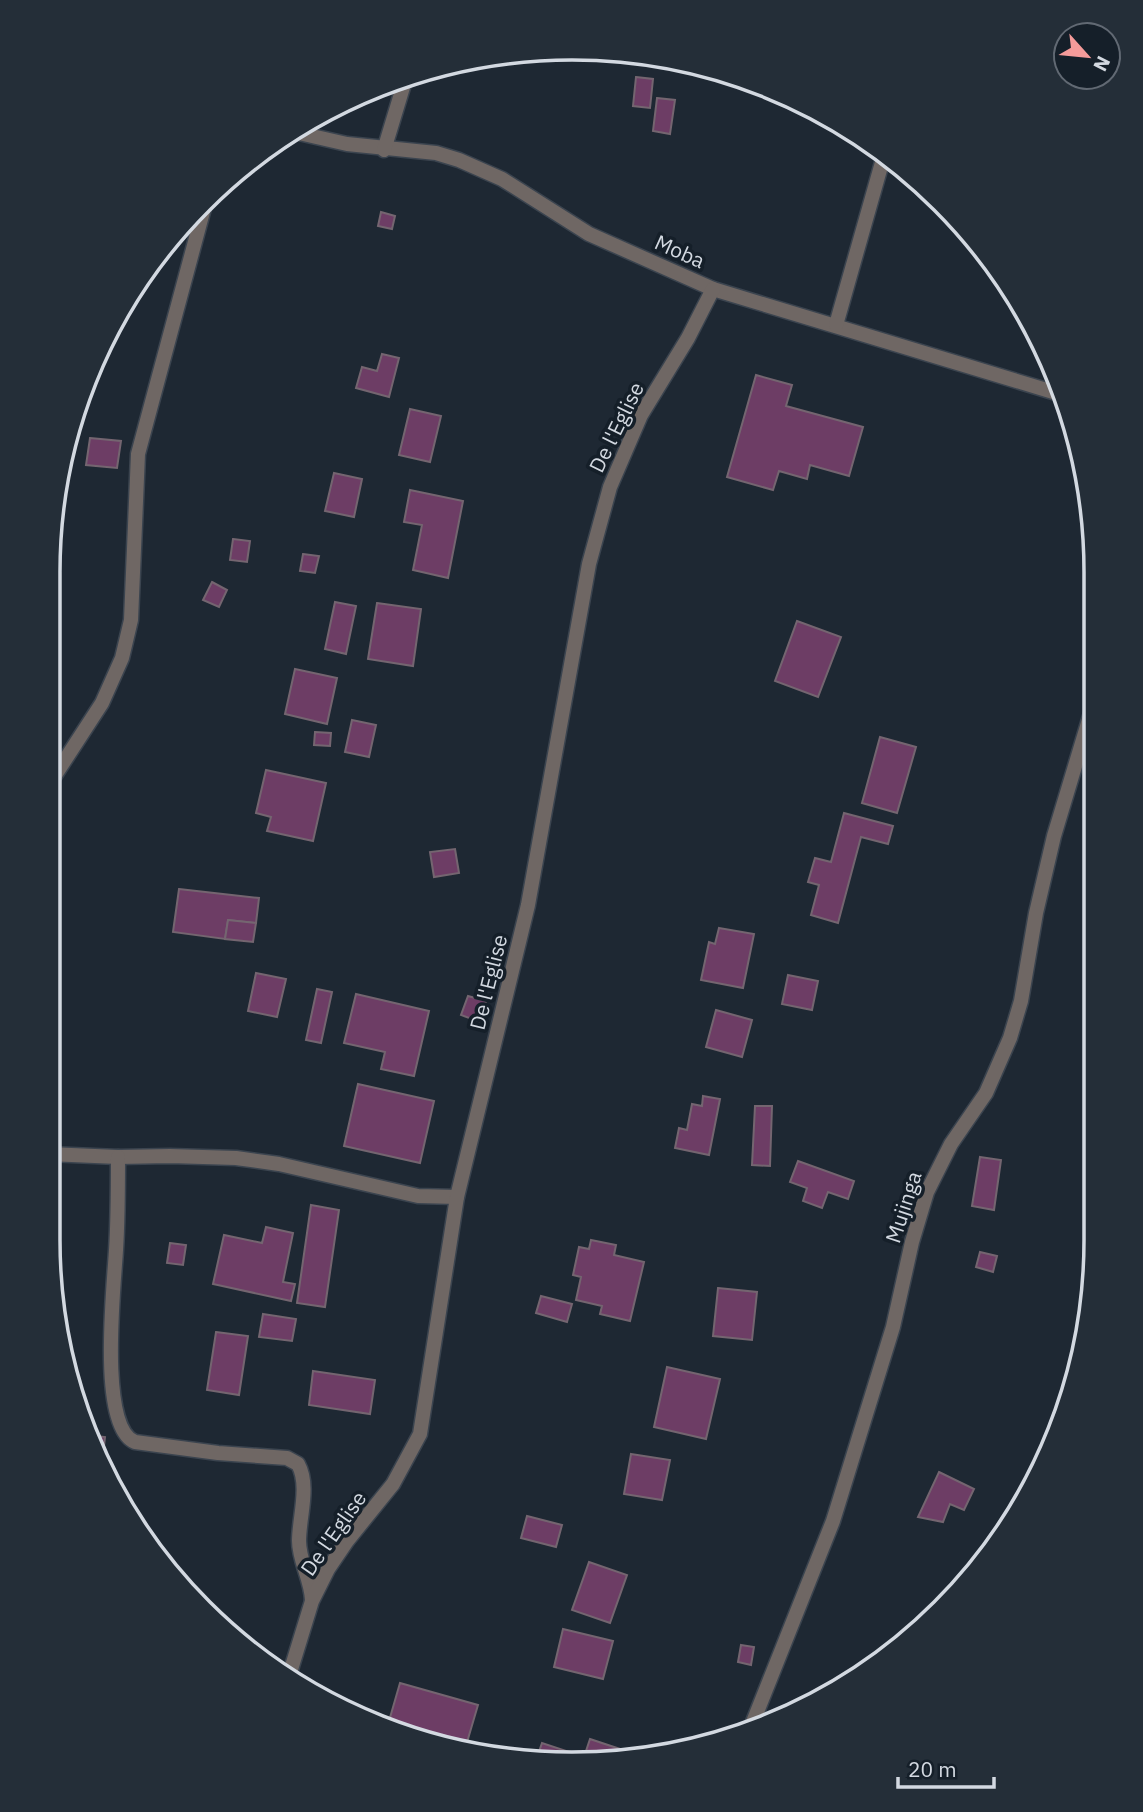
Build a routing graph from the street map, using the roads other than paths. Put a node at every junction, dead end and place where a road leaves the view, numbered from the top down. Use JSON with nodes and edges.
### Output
{"nodes":[{"id":1,"x":403,"y":89,"type":"edge"},
{"id":2,"x":305,"y":135,"type":"edge"},
{"id":3,"x":384,"y":150,"type":"junction"},
{"id":4,"x":882,"y":164,"type":"edge"},
{"id":5,"x":202,"y":217,"type":"edge"},
{"id":6,"x":713,"y":289,"type":"junction"},
{"id":7,"x":836,"y":326,"type":"junction"},
{"id":8,"x":1050,"y":391,"type":"edge"},
{"id":9,"x":1084,"y":737,"type":"edge"},
{"id":10,"x":60,"y":768,"type":"edge"},
{"id":11,"x":60,"y":1155,"type":"edge"},
{"id":12,"x":118,"y":1157,"type":"junction"},
{"id":13,"x":457,"y":1197,"type":"junction"},
{"id":14,"x":312,"y":1601,"type":"junction"},
{"id":15,"x":291,"y":1669,"type":"edge"},
{"id":16,"x":754,"y":1718,"type":"edge"}],
"edges":[{"from":1,"to":3,"type":"street"},
{"from":2,"to":3,"type":"street","name":"Moba"},
{"from":3,"to":6,"type":"street","name":"Moba"},
{"from":4,"to":7,"type":"street"},
{"from":5,"to":10,"type":"street"},
{"from":6,"to":7,"type":"street","name":"Moba"},
{"from":6,"to":13,"type":"street","name":"De l'Eglise"},
{"from":7,"to":8,"type":"street","name":"Moba"},
{"from":9,"to":16,"type":"street","name":"Mujinga"},
{"from":11,"to":12,"type":"street"},
{"from":12,"to":13,"type":"street"},
{"from":12,"to":14,"type":"street"},
{"from":13,"to":14,"type":"street","name":"De l'Eglise"},
{"from":14,"to":15,"type":"street","name":"De l'Eglise"}]}
